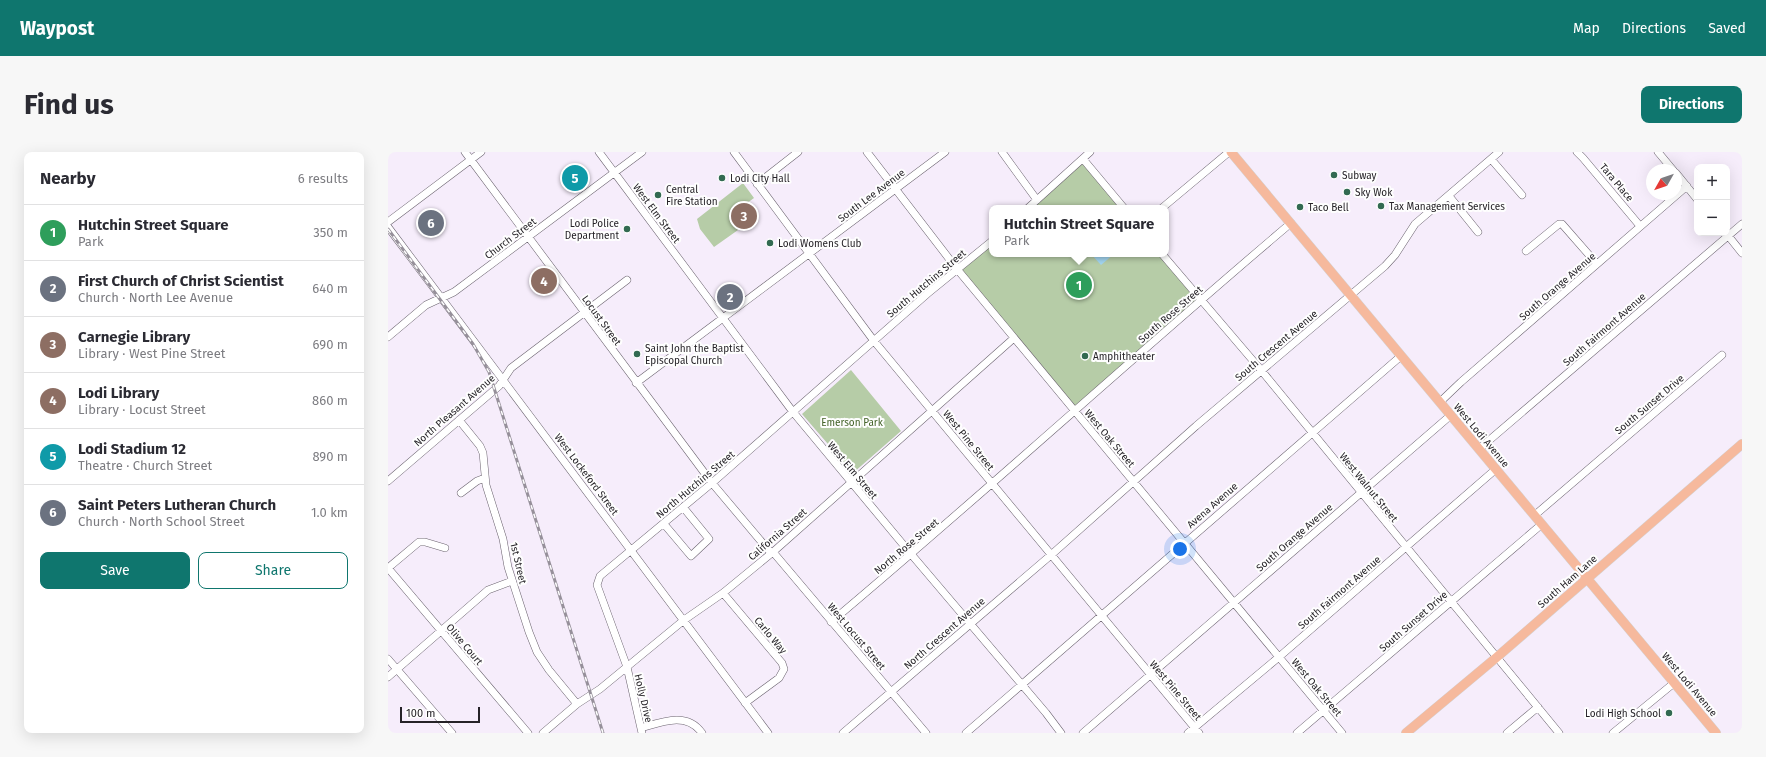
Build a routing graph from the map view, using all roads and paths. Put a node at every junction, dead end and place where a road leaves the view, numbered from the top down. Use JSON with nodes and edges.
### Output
{"nodes":[{"id":1,"x":465,"y":152,"type":"edge"},
{"id":2,"x":481,"y":152,"type":"edge"},
{"id":3,"x":599,"y":152,"type":"edge"},
{"id":4,"x":642,"y":152,"type":"edge"},
{"id":5,"x":734,"y":152,"type":"edge"},
{"id":6,"x":798,"y":152,"type":"edge"},
{"id":7,"x":867,"y":152,"type":"edge"},
{"id":8,"x":945,"y":152,"type":"edge"},
{"id":9,"x":1002,"y":152,"type":"edge"},
{"id":10,"x":1090,"y":152,"type":"edge"},
{"id":11,"x":1230,"y":152,"type":"edge"},
{"id":12,"x":1499,"y":152,"type":"edge"},
{"id":13,"x":1577,"y":152,"type":"edge"},
{"id":14,"x":1658,"y":152,"type":"edge"},
{"id":15,"x":1083,"y":159,"type":"junction"},
{"id":16,"x":1491,"y":159,"type":"junction"},
{"id":17,"x":471,"y":160,"type":"junction"},
{"id":18,"x":1668,"y":164,"type":"edge"},
{"id":19,"x":614,"y":173,"type":"junction"},
{"id":20,"x":1682,"y":181,"type":"edge"},
{"id":21,"x":757,"y":184,"type":"junction"},
{"id":22,"x":1687,"y":186,"type":"junction"},
{"id":23,"x":895,"y":189,"type":"junction"},
{"id":24,"x":1694,"y":194,"type":"edge"},
{"id":25,"x":1522,"y":195,"type":"dead end"},
{"id":26,"x":1449,"y":196,"type":"junction"},
{"id":27,"x":1037,"y":200,"type":"junction"},
{"id":28,"x":1031,"y":205,"type":"edge"},
{"id":29,"x":1121,"y":205,"type":"edge"},
{"id":30,"x":1166,"y":205,"type":"edge"},
{"id":31,"x":388,"y":222,"type":"edge"},
{"id":32,"x":1291,"y":223,"type":"junction"},
{"id":33,"x":1742,"y":224,"type":"edge"},
{"id":34,"x":1640,"y":226,"type":"junction"},
{"id":35,"x":388,"y":227,"type":"edge"},
{"id":36,"x":1478,"y":232,"type":"dead end"},
{"id":37,"x":1730,"y":232,"type":"edge"},
{"id":38,"x":1725,"y":236,"type":"edge"},
{"id":39,"x":1729,"y":236,"type":"edge"},
{"id":40,"x":529,"y":237,"type":"junction"},
{"id":41,"x":989,"y":243,"type":"edge"},
{"id":42,"x":1526,"y":251,"type":"dead end"},
{"id":43,"x":1742,"y":253,"type":"edge"},
{"id":44,"x":809,"y":254,"type":"junction"},
{"id":45,"x":1165,"y":257,"type":"edge"},
{"id":46,"x":1597,"y":264,"type":"junction"},
{"id":47,"x":957,"y":269,"type":"junction"},
{"id":48,"x":626,"y":280,"type":"dead end"},
{"id":49,"x":1350,"y":295,"type":"junction"},
{"id":50,"x":441,"y":298,"type":"junction"},
{"id":51,"x":1201,"y":300,"type":"junction"},
{"id":52,"x":584,"y":313,"type":"junction"},
{"id":53,"x":724,"y":318,"type":"junction"},
{"id":54,"x":388,"y":338,"type":"edge"},
{"id":55,"x":1014,"y":338,"type":"junction"},
{"id":56,"x":874,"y":341,"type":"junction"},
{"id":57,"x":1722,"y":355,"type":"dead end"},
{"id":58,"x":1401,"y":356,"type":"junction"},
{"id":59,"x":1261,"y":370,"type":"junction"},
{"id":60,"x":503,"y":380,"type":"junction"},
{"id":61,"x":636,"y":383,"type":"junction"},
{"id":62,"x":1440,"y":402,"type":"junction"},
{"id":63,"x":931,"y":411,"type":"junction"},
{"id":64,"x":1075,"y":411,"type":"junction"},
{"id":65,"x":793,"y":412,"type":"junction"},
{"id":66,"x":1451,"y":415,"type":"junction"},
{"id":67,"x":459,"y":420,"type":"junction"},
{"id":68,"x":1311,"y":432,"type":"junction"},
{"id":69,"x":1742,"y":444,"type":"edge"},
{"id":70,"x":1479,"y":449,"type":"junction"},
{"id":71,"x":1496,"y":469,"type":"junction"},
{"id":72,"x":485,"y":478,"type":"junction"},
{"id":73,"x":388,"y":481,"type":"edge"},
{"id":74,"x":712,"y":483,"type":"junction"},
{"id":75,"x":852,"y":483,"type":"junction"},
{"id":76,"x":1134,"y":483,"type":"junction"},
{"id":77,"x":992,"y":484,"type":"junction"},
{"id":78,"x":461,"y":493,"type":"dead end"},
{"id":79,"x":1360,"y":493,"type":"junction"},
{"id":80,"x":683,"y":507,"type":"junction"},
{"id":81,"x":1535,"y":515,"type":"junction"},
{"id":82,"x":664,"y":524,"type":"junction"},
{"id":83,"x":1542,"y":524,"type":"junction"},
{"id":84,"x":1184,"y":543,"type":"junction"},
{"id":85,"x":445,"y":548,"type":"dead end"},
{"id":86,"x":1058,"y":548,"type":"joint"},
{"id":87,"x":1405,"y":548,"type":"junction"},
{"id":88,"x":631,"y":550,"type":"junction"},
{"id":89,"x":772,"y":552,"type":"junction"},
{"id":90,"x":911,"y":554,"type":"junction"},
{"id":91,"x":1051,"y":555,"type":"junction"},
{"id":92,"x":388,"y":568,"type":"edge"},
{"id":93,"x":1586,"y":579,"type":"junction"},
{"id":94,"x":512,"y":581,"type":"junction"},
{"id":95,"x":723,"y":593,"type":"junction"},
{"id":96,"x":1451,"y":602,"type":"junction"},
{"id":97,"x":1234,"y":603,"type":"junction"},
{"id":98,"x":1102,"y":616,"type":"junction"},
{"id":99,"x":684,"y":620,"type":"junction"},
{"id":100,"x":832,"y":622,"type":"junction"},
{"id":101,"x":970,"y":623,"type":"junction"},
{"id":102,"x":441,"y":632,"type":"junction"},
{"id":103,"x":1279,"y":657,"type":"junction"},
{"id":104,"x":1497,"y":657,"type":"junction"},
{"id":105,"x":388,"y":659,"type":"edge"},
{"id":106,"x":627,"y":667,"type":"junction"},
{"id":107,"x":397,"y":670,"type":"junction"},
{"id":108,"x":1151,"y":676,"type":"junction"},
{"id":109,"x":388,"y":677,"type":"edge"},
{"id":110,"x":1674,"y":683,"type":"junction"},
{"id":111,"x":1022,"y":684,"type":"junction"},
{"id":112,"x":890,"y":692,"type":"junction"},
{"id":113,"x":745,"y":703,"type":"junction"},
{"id":114,"x":577,"y":704,"type":"junction"},
{"id":115,"x":1538,"y":707,"type":"junction"},
{"id":116,"x":1324,"y":711,"type":"junction"},
{"id":117,"x":642,"y":730,"type":"edge"},
{"id":118,"x":1197,"y":730,"type":"edge"},
{"id":119,"x":452,"y":733,"type":"edge"},
{"id":120,"x":528,"y":733,"type":"edge"},
{"id":121,"x":543,"y":733,"type":"edge"},
{"id":122,"x":702,"y":733,"type":"edge"},
{"id":123,"x":768,"y":733,"type":"edge"},
{"id":124,"x":843,"y":733,"type":"edge"},
{"id":125,"x":926,"y":733,"type":"edge"},
{"id":126,"x":966,"y":733,"type":"edge"},
{"id":127,"x":1061,"y":733,"type":"edge"},
{"id":128,"x":1083,"y":733,"type":"edge"},
{"id":129,"x":1188,"y":733,"type":"edge"},
{"id":130,"x":1297,"y":733,"type":"edge"},
{"id":131,"x":1342,"y":733,"type":"edge"},
{"id":132,"x":1406,"y":733,"type":"edge"},
{"id":133,"x":1507,"y":733,"type":"edge"},
{"id":134,"x":1559,"y":733,"type":"edge"},
{"id":135,"x":1614,"y":733,"type":"edge"},
{"id":136,"x":1716,"y":733,"type":"edge"}],
"edges":[{"from":1,"to":17,"type":"street","name":"Locust Street"},
{"from":2,"to":17,"type":"street"},
{"from":3,"to":19,"type":"street","name":"West Elm Street"},
{"from":4,"to":19,"type":"street","name":"Church Street"},
{"from":5,"to":21,"type":"street","name":"West Pine Street"},
{"from":6,"to":21,"type":"street"},
{"from":7,"to":23,"type":"street","name":"West Oak Street"},
{"from":8,"to":23,"type":"street","name":"South Lee Avenue"},
{"from":9,"to":27,"type":"street"},
{"from":10,"to":15,"type":"street"},
{"from":11,"to":30,"type":"street"},
{"from":11,"to":32,"type":"main road","name":"West Lodi Avenue"},
{"from":12,"to":16,"type":"street","name":"South Crescent Avenue"},
{"from":13,"to":34,"type":"street","name":"Tara Place"},
{"from":14,"to":18,"type":"street"},
{"from":15,"to":27,"type":"street"},
{"from":15,"to":29,"type":"street"},
{"from":16,"to":25,"type":"street"},
{"from":16,"to":26,"type":"street","name":"South Crescent Avenue"},
{"from":17,"to":31,"type":"street"},
{"from":17,"to":40,"type":"street","name":"Locust Street"},
{"from":19,"to":40,"type":"street","name":"Church Street"},
{"from":19,"to":53,"type":"street","name":"West Elm Street"},
{"from":20,"to":22,"type":"street"},
{"from":21,"to":44,"type":"street","name":"West Pine Street"},
{"from":22,"to":24,"type":"street"},
{"from":22,"to":34,"type":"street","name":"South Orange Avenue"},
{"from":23,"to":44,"type":"street","name":"South Lee Avenue"},
{"from":23,"to":47,"type":"street","name":"West Oak Street"},
{"from":26,"to":36,"type":"street"},
{"from":26,"to":49,"type":"street","name":"South Crescent Avenue"},
{"from":27,"to":28,"type":"street"},
{"from":32,"to":49,"type":"main road","name":"West Lodi Avenue"},
{"from":32,"to":51,"type":"street","name":"South Rose Street"},
{"from":33,"to":37,"type":"street","name":"South Fairmont Avenue"},
{"from":34,"to":46,"type":"street","name":"South Orange Avenue"},
{"from":35,"to":50,"type":"street","name":"West Lockeford Street"},
{"from":38,"to":70,"type":"street","name":"South Fairmont Avenue"},
{"from":39,"to":43,"type":"street"},
{"from":40,"to":50,"type":"street","name":"Church Street"},
{"from":40,"to":52,"type":"street","name":"Locust Street"},
{"from":41,"to":47,"type":"street","name":"South Hutchins Street"},
{"from":42,"to":46,"type":"street"},
{"from":44,"to":53,"type":"street","name":"South Lee Avenue"},
{"from":44,"to":56,"type":"street","name":"West Pine Street"},
{"from":45,"to":51,"type":"street","name":"West Walnut Street"},
{"from":46,"to":62,"type":"street","name":"South Orange Avenue"},
{"from":47,"to":55,"type":"street","name":"West Oak Street"},
{"from":47,"to":56,"type":"street","name":"South Hutchins Street"},
{"from":48,"to":52,"type":"street","name":"North Pleasant Avenue"},
{"from":49,"to":58,"type":"main road","name":"West Lodi Avenue"},
{"from":49,"to":59,"type":"street","name":"South Crescent Avenue"},
{"from":50,"to":54,"type":"street","name":"Church Street"},
{"from":50,"to":60,"type":"street","name":"West Lockeford Street"},
{"from":51,"to":59,"type":"street","name":"West Walnut Street"},
{"from":51,"to":64,"type":"street","name":"South Rose Street"},
{"from":52,"to":60,"type":"street","name":"North Pleasant Avenue"},
{"from":52,"to":61,"type":"street","name":"Locust Street"},
{"from":53,"to":61,"type":"street","name":"South Lee Avenue"},
{"from":53,"to":65,"type":"street","name":"West Elm Street"},
{"from":55,"to":63,"type":"street","name":"California Street"},
{"from":55,"to":64,"type":"street","name":"West Oak Street"},
{"from":56,"to":63,"type":"street","name":"West Pine Street"},
{"from":56,"to":65,"type":"street","name":"North Hutchins Street"},
{"from":57,"to":81,"type":"street","name":"South Sunset Drive"},
{"from":58,"to":62,"type":"main road","name":"West Lodi Avenue"},
{"from":58,"to":68,"type":"street","name":"Avena Avenue"},
{"from":59,"to":68,"type":"street","name":"West Walnut Street"},
{"from":59,"to":76,"type":"street","name":"South Crescent Avenue"},
{"from":60,"to":67,"type":"street","name":"North Pleasant Avenue"},
{"from":60,"to":88,"type":"street","name":"West Lockeford Street"},
{"from":61,"to":74,"type":"street","name":"Locust Street"},
{"from":62,"to":66,"type":"main road","name":"West Lodi Avenue"},
{"from":63,"to":75,"type":"street","name":"California Street"},
{"from":63,"to":77,"type":"street","name":"West Pine Street"},
{"from":64,"to":76,"type":"street","name":"West Oak Street"},
{"from":64,"to":77,"type":"street","name":"South Rose Street"},
{"from":65,"to":74,"type":"street","name":"North Hutchins Street"},
{"from":65,"to":75,"type":"street","name":"West Elm Street"},
{"from":66,"to":70,"type":"main road","name":"West Lodi Avenue"},
{"from":66,"to":79,"type":"street","name":"South Orange Avenue"},
{"from":67,"to":72,"type":"street","name":"1st Street"},
{"from":67,"to":73,"type":"street","name":"North Pleasant Avenue"},
{"from":68,"to":79,"type":"street","name":"West Walnut Street"},
{"from":68,"to":84,"type":"street","name":"Avena Avenue"},
{"from":69,"to":93,"type":"main road","name":"South Ham Lane"},
{"from":70,"to":71,"type":"main road","name":"West Lodi Avenue"},
{"from":71,"to":81,"type":"main road","name":"West Lodi Avenue"},
{"from":71,"to":87,"type":"street","name":"South Fairmont Avenue"},
{"from":72,"to":78,"type":"street"},
{"from":72,"to":94,"type":"street","name":"1st Street"},
{"from":74,"to":80,"type":"street","name":"North Hutchins Street"},
{"from":74,"to":89,"type":"street","name":"Locust Street"},
{"from":75,"to":89,"type":"street","name":"California Street"},
{"from":75,"to":90,"type":"street","name":"West Elm Street"},
{"from":76,"to":84,"type":"street","name":"West Oak Street"},
{"from":76,"to":86,"type":"street","name":"South Crescent Avenue"},
{"from":77,"to":90,"type":"street","name":"North Rose Street"},
{"from":77,"to":91,"type":"street","name":"West Pine Street"},
{"from":79,"to":87,"type":"street","name":"West Walnut Street"},
{"from":79,"to":97,"type":"street","name":"South Orange Avenue"},
{"from":80,"to":82,"type":"street","name":"North Hutchins Street"},
{"from":80,"to":82,"type":"street"},
{"from":81,"to":83,"type":"main road","name":"West Lodi Avenue"},
{"from":82,"to":88,"type":"street","name":"North Hutchins Street"},
{"from":83,"to":93,"type":"main road","name":"West Lodi Avenue"},
{"from":83,"to":96,"type":"street","name":"South Sunset Drive"},
{"from":84,"to":97,"type":"street","name":"West Oak Street"},
{"from":84,"to":98,"type":"street","name":"Avena Avenue"},
{"from":85,"to":92,"type":"street"},
{"from":86,"to":91,"type":"street","name":"North Crescent Avenue"},
{"from":87,"to":96,"type":"street","name":"West Walnut Street"},
{"from":87,"to":103,"type":"street","name":"South Fairmont Avenue"},
{"from":88,"to":99,"type":"street","name":"West Lockeford Street"},
{"from":88,"to":106,"type":"street","name":"North Hutchins Street"},
{"from":89,"to":95,"type":"street","name":"California Street"},
{"from":89,"to":100,"type":"street","name":"West Locust Street"},
{"from":90,"to":100,"type":"street","name":"North Rose Street"},
{"from":90,"to":101,"type":"street","name":"West Elm Street"},
{"from":91,"to":98,"type":"street","name":"West Pine Street"},
{"from":91,"to":101,"type":"street","name":"North Crescent Avenue"},
{"from":92,"to":102,"type":"street","name":"Olive Court"},
{"from":93,"to":104,"type":"main road","name":"South Ham Lane"},
{"from":93,"to":110,"type":"main road","name":"West Lodi Avenue"},
{"from":94,"to":102,"type":"street"},
{"from":94,"to":114,"type":"street","name":"1st Street"},
{"from":95,"to":99,"type":"street","name":"California Street"},
{"from":95,"to":113,"type":"street","name":"Carlo Way"},
{"from":96,"to":104,"type":"street","name":"West Walnut Street"},
{"from":96,"to":116,"type":"street","name":"South Sunset Drive"},
{"from":97,"to":103,"type":"street","name":"West Oak Street"},
{"from":97,"to":108,"type":"street","name":"South Orange Avenue"},
{"from":98,"to":108,"type":"street","name":"West Pine Street"},
{"from":98,"to":111,"type":"street","name":"Avena Avenue"},
{"from":99,"to":106,"type":"street","name":"California Street"},
{"from":99,"to":113,"type":"street","name":"West Lockeford Street"},
{"from":100,"to":112,"type":"street","name":"West Locust Street"},
{"from":101,"to":111,"type":"street","name":"West Elm Street"},
{"from":101,"to":112,"type":"street","name":"North Crescent Avenue"},
{"from":102,"to":107,"type":"street"},
{"from":102,"to":120,"type":"street","name":"Olive Court"},
{"from":103,"to":116,"type":"street","name":"West Oak Street"},
{"from":103,"to":118,"type":"street","name":"South Fairmont Avenue"},
{"from":104,"to":115,"type":"street","name":"West Walnut Street"},
{"from":104,"to":132,"type":"main road","name":"South Ham Lane"},
{"from":105,"to":107,"type":"street"},
{"from":106,"to":114,"type":"street","name":"California Street"},
{"from":106,"to":117,"type":"street","name":"Holly Drive"},
{"from":107,"to":109,"type":"street"},
{"from":107,"to":119,"type":"street"},
{"from":108,"to":118,"type":"street","name":"West Pine Street"},
{"from":108,"to":128,"type":"street","name":"South Orange Avenue"},
{"from":110,"to":135,"type":"street"},
{"from":110,"to":136,"type":"main road","name":"West Lodi Avenue"},
{"from":111,"to":126,"type":"street","name":"Avena Avenue"},
{"from":111,"to":127,"type":"street","name":"West Elm Street"},
{"from":112,"to":124,"type":"street","name":"North Crescent Avenue"},
{"from":112,"to":125,"type":"street","name":"West Locust Street"},
{"from":113,"to":123,"type":"street","name":"West Lockeford Street"},
{"from":114,"to":121,"type":"street","name":"California Street"},
{"from":115,"to":133,"type":"street"},
{"from":115,"to":134,"type":"street","name":"West Walnut Street"},
{"from":116,"to":130,"type":"street","name":"South Sunset Drive"},
{"from":116,"to":131,"type":"street","name":"West Oak Street"},
{"from":117,"to":122,"type":"street"},
{"from":118,"to":129,"type":"street","name":"South Fairmont Avenue"}]}
